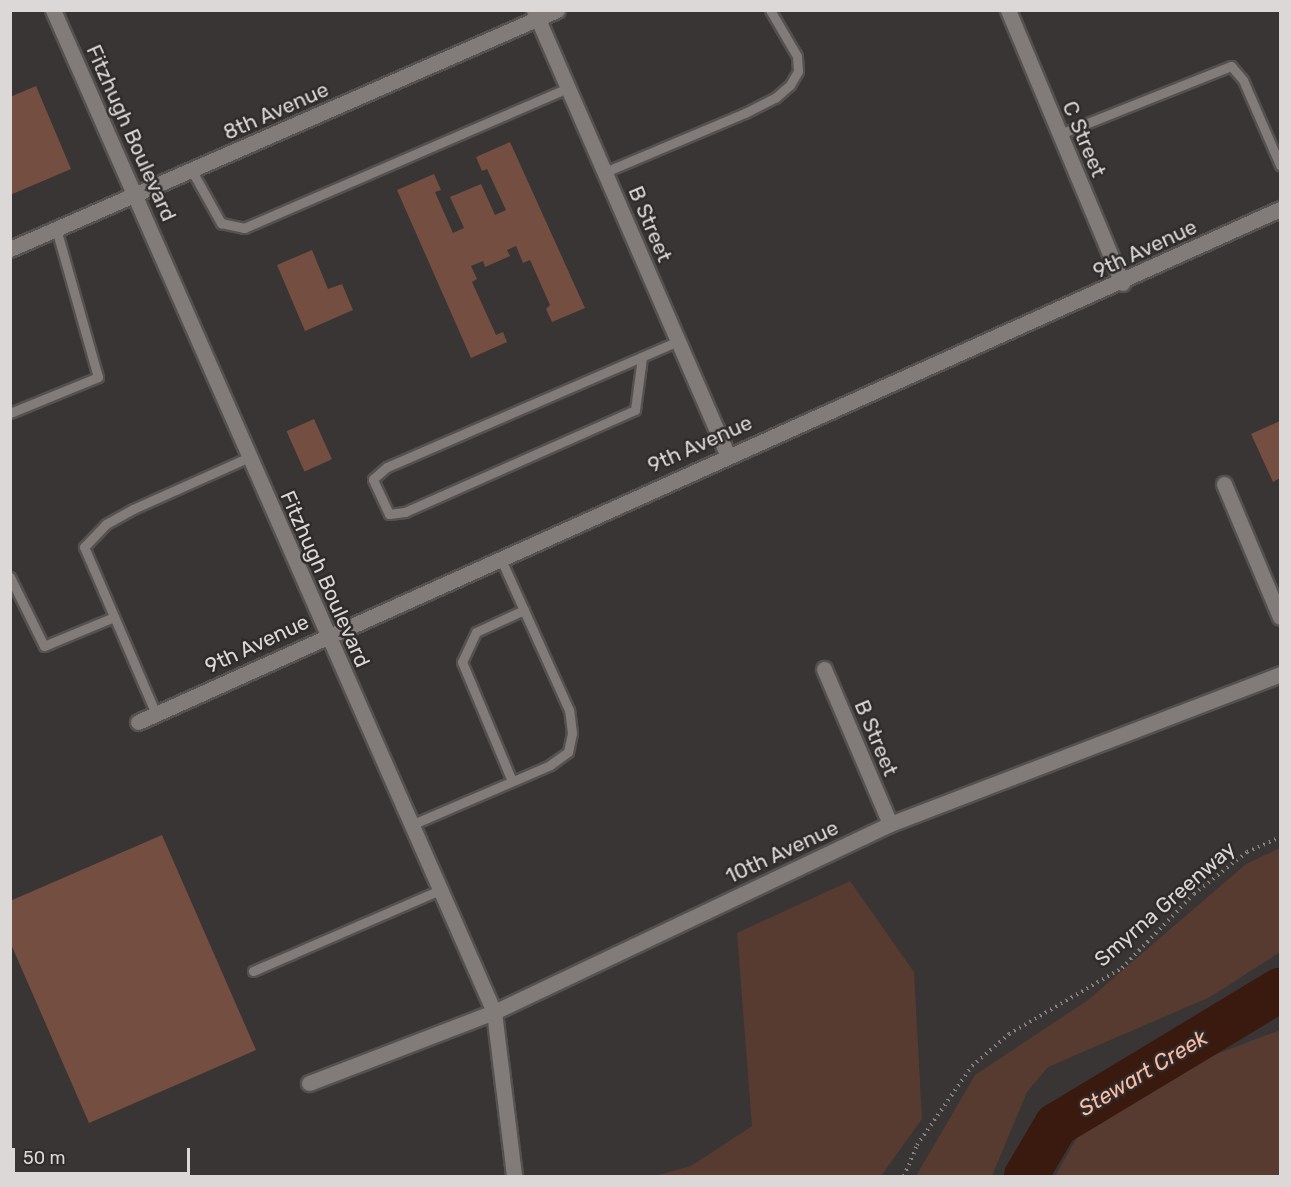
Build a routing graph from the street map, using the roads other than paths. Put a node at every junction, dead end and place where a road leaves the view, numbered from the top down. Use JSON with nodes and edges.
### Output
{"nodes":[{"id":1,"x":53,"y":10,"type":"edge"},
{"id":2,"x":557,"y":10,"type":"edge"},
{"id":3,"x":770,"y":10,"type":"edge"},
{"id":4,"x":1008,"y":10,"type":"edge"},
{"id":5,"x":536,"y":15,"type":"edge"},
{"id":6,"x":568,"y":88,"type":"junction"},
{"id":7,"x":1060,"y":134,"type":"junction"},
{"id":8,"x":1281,"y":165,"type":"edge"},
{"id":9,"x":192,"y":171,"type":"junction"},
{"id":10,"x":604,"y":172,"type":"junction"},
{"id":11,"x":137,"y":195,"type":"junction"},
{"id":12,"x":1281,"y":209,"type":"edge"},
{"id":13,"x":56,"y":229,"type":"junction"},
{"id":14,"x":10,"y":249,"type":"edge"},
{"id":15,"x":1122,"y":283,"type":"junction"},
{"id":16,"x":678,"y":341,"type":"junction"},
{"id":17,"x":642,"y":357,"type":"junction"},
{"id":18,"x":10,"y":413,"type":"edge"},
{"id":19,"x":728,"y":454,"type":"junction"},
{"id":20,"x":249,"y":457,"type":"junction"},
{"id":21,"x":1224,"y":484,"type":"dead end"},
{"id":22,"x":500,"y":557,"type":"junction"},
{"id":23,"x":10,"y":577,"type":"edge"},
{"id":24,"x":524,"y":610,"type":"junction"},
{"id":25,"x":114,"y":617,"type":"junction"},
{"id":26,"x":1281,"y":617,"type":"edge"},
{"id":27,"x":326,"y":636,"type":"junction"},
{"id":28,"x":824,"y":669,"type":"dead end"},
{"id":29,"x":1281,"y":674,"type":"edge"},
{"id":30,"x":156,"y":714,"type":"junction"},
{"id":31,"x":138,"y":722,"type":"dead end"},
{"id":32,"x":512,"y":781,"type":"junction"},
{"id":33,"x":890,"y":824,"type":"junction"},
{"id":34,"x":411,"y":825,"type":"junction"},
{"id":35,"x":440,"y":890,"type":"junction"},
{"id":36,"x":253,"y":971,"type":"dead end"},
{"id":37,"x":494,"y":1012,"type":"junction"},
{"id":38,"x":309,"y":1083,"type":"dead end"},
{"id":39,"x":514,"y":1176,"type":"edge"}],
"edges":[{"from":1,"to":11,"type":"street","name":"Fitzhugh Boulevard"},
{"from":2,"to":5,"type":"street","name":"8th Avenue"},
{"from":3,"to":10,"type":"lane"},
{"from":4,"to":7,"type":"street","name":"C Street"},
{"from":5,"to":6,"type":"street","name":"B Street"},
{"from":5,"to":9,"type":"street","name":"8th Avenue"},
{"from":6,"to":9,"type":"lane"},
{"from":6,"to":10,"type":"street","name":"B Street"},
{"from":7,"to":8,"type":"lane"},
{"from":7,"to":15,"type":"street","name":"C Street"},
{"from":9,"to":11,"type":"street","name":"8th Avenue"},
{"from":10,"to":16,"type":"street","name":"B Street"},
{"from":11,"to":13,"type":"street","name":"8th Avenue"},
{"from":11,"to":20,"type":"street","name":"Fitzhugh Boulevard"},
{"from":12,"to":15,"type":"street","name":"9th Avenue"},
{"from":13,"to":14,"type":"street","name":"8th Avenue"},
{"from":13,"to":18,"type":"lane"},
{"from":15,"to":19,"type":"street","name":"9th Avenue"},
{"from":16,"to":17,"type":"lane"},
{"from":16,"to":19,"type":"street","name":"B Street"},
{"from":17,"to":17,"type":"lane"},
{"from":19,"to":22,"type":"street","name":"9th Avenue"},
{"from":20,"to":25,"type":"lane"},
{"from":20,"to":27,"type":"street","name":"Fitzhugh Boulevard"},
{"from":21,"to":26,"type":"street"},
{"from":22,"to":24,"type":"lane"},
{"from":22,"to":27,"type":"street","name":"9th Avenue"},
{"from":23,"to":25,"type":"lane"},
{"from":24,"to":32,"type":"lane"},
{"from":24,"to":32,"type":"lane"},
{"from":25,"to":30,"type":"lane"},
{"from":27,"to":30,"type":"street","name":"9th Avenue"},
{"from":27,"to":34,"type":"street","name":"Fitzhugh Boulevard"},
{"from":28,"to":33,"type":"street","name":"B Street"},
{"from":29,"to":33,"type":"street","name":"10th Avenue"},
{"from":30,"to":31,"type":"street","name":"9th Avenue"},
{"from":32,"to":34,"type":"lane"},
{"from":33,"to":37,"type":"street","name":"10th Avenue"},
{"from":34,"to":35,"type":"street","name":"Fitzhugh Boulevard"},
{"from":35,"to":36,"type":"lane"},
{"from":35,"to":37,"type":"street","name":"Fitzhugh Boulevard"},
{"from":37,"to":38,"type":"street","name":"10th Avenue"},
{"from":37,"to":39,"type":"street","name":"Fitzhugh Boulevard"}]}
